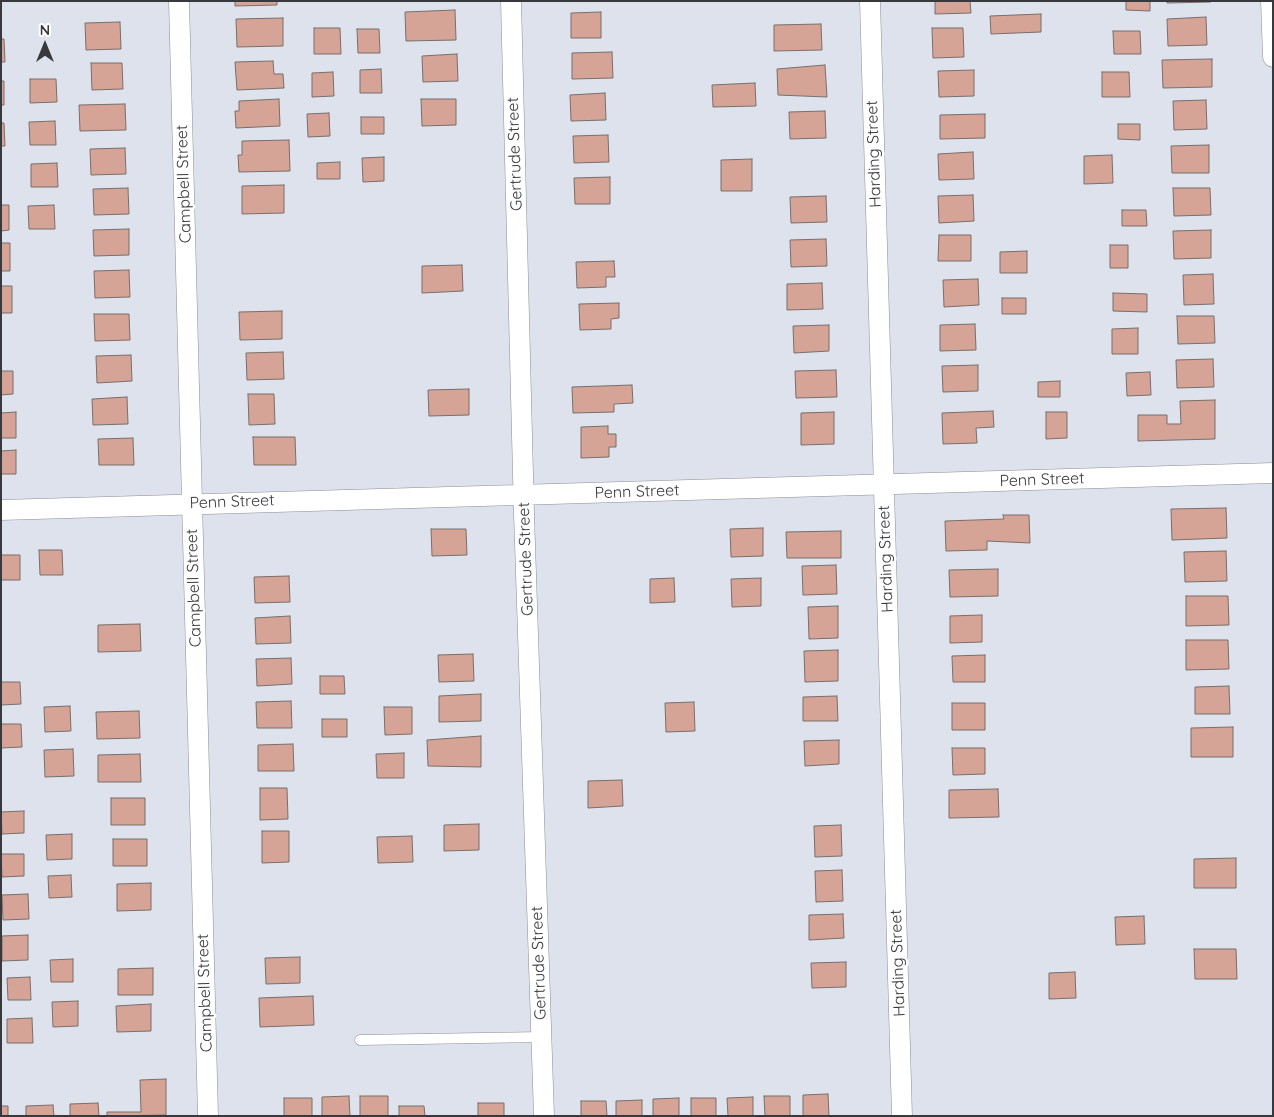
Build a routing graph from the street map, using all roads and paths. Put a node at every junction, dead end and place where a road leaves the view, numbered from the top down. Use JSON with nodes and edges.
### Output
{"nodes":[{"id":1,"x":178,"y":1,"type":"edge"},
{"id":2,"x":511,"y":1,"type":"edge"},
{"id":3,"x":870,"y":1,"type":"edge"},
{"id":4,"x":1271,"y":1,"type":"edge"},
{"id":5,"x":1273,"y":57,"type":"edge"},
{"id":6,"x":1273,"y":473,"type":"edge"},
{"id":7,"x":883,"y":486,"type":"junction"},
{"id":8,"x":524,"y":496,"type":"junction"},
{"id":9,"x":190,"y":504,"type":"junction"},
{"id":10,"x":1,"y":510,"type":"edge"},
{"id":11,"x":542,"y":1037,"type":"junction"},
{"id":12,"x":360,"y":1040,"type":"dead end"},
{"id":13,"x":208,"y":1116,"type":"edge"},
{"id":14,"x":544,"y":1116,"type":"edge"},
{"id":15,"x":902,"y":1116,"type":"edge"}],
"edges":[{"from":1,"to":9,"type":"street","name":"Campbell Street"},
{"from":2,"to":8,"type":"street","name":"Gertrude Street"},
{"from":3,"to":7,"type":"street","name":"Harding Street"},
{"from":4,"to":5,"type":"street"},
{"from":6,"to":7,"type":"street","name":"Penn Street"},
{"from":7,"to":8,"type":"street","name":"Penn Street"},
{"from":7,"to":15,"type":"street","name":"Harding Street"},
{"from":8,"to":9,"type":"street","name":"Penn Street"},
{"from":8,"to":11,"type":"street","name":"Gertrude Street"},
{"from":9,"to":10,"type":"street","name":"Penn Street"},
{"from":9,"to":13,"type":"street","name":"Campbell Street"},
{"from":11,"to":12,"type":"lane"},
{"from":11,"to":14,"type":"street","name":"Gertrude Street"}]}
